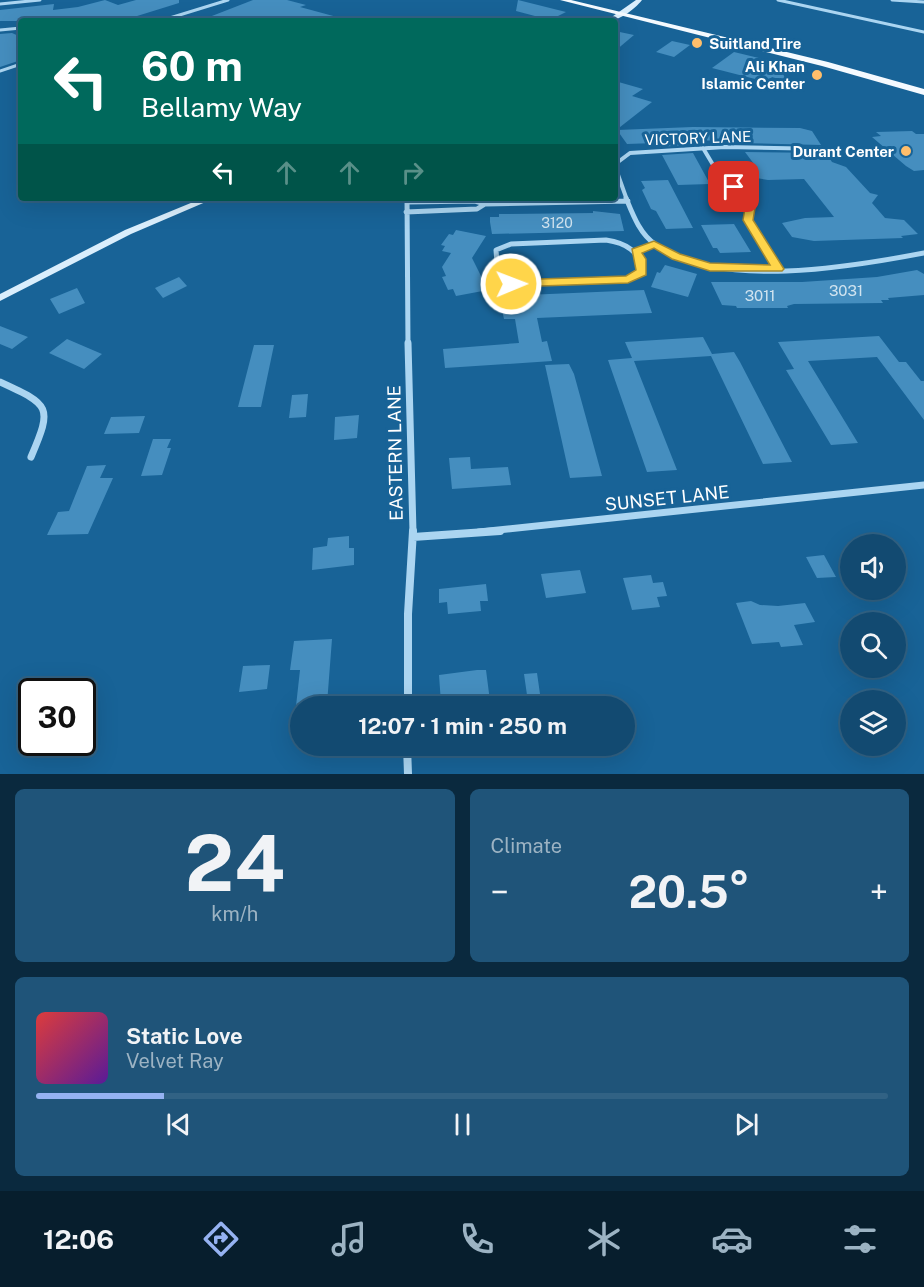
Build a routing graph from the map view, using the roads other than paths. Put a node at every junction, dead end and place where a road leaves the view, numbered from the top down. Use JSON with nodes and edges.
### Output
{"nodes":[{"id":1,"x":40,"y":0,"type":"edge"},
{"id":2,"x":228,"y":0,"type":"edge"},
{"id":3,"x":564,"y":0,"type":"edge"},
{"id":4,"x":587,"y":0,"type":"edge"},
{"id":5,"x":639,"y":0,"type":"edge"},
{"id":6,"x":778,"y":0,"type":"edge"},
{"id":7,"x":789,"y":0,"type":"edge"},
{"id":8,"x":892,"y":0,"type":"edge"},
{"id":9,"x":924,"y":2,"type":"edge"},
{"id":10,"x":0,"y":4,"type":"edge"},
{"id":11,"x":804,"y":6,"type":"junction"},
{"id":12,"x":618,"y":10,"type":"junction"},
{"id":13,"x":630,"y":10,"type":"junction"},
{"id":14,"x":171,"y":18,"type":"edge"},
{"id":15,"x":611,"y":18,"type":"edge"},
{"id":16,"x":18,"y":28,"type":"edge"},
{"id":17,"x":0,"y":30,"type":"edge"},
{"id":18,"x":924,"y":32,"type":"edge"},
{"id":19,"x":18,"y":65,"type":"edge"},
{"id":20,"x":0,"y":71,"type":"edge"},
{"id":21,"x":924,"y":83,"type":"edge"},
{"id":22,"x":924,"y":92,"type":"edge"},
{"id":23,"x":703,"y":148,"type":"junction"},
{"id":24,"x":826,"y":149,"type":"dead end"},
{"id":25,"x":618,"y":162,"type":"edge"},
{"id":26,"x":618,"y":175,"type":"edge"},
{"id":27,"x":204,"y":201,"type":"edge"},
{"id":28,"x":407,"y":201,"type":"edge"},
{"id":29,"x":475,"y":201,"type":"edge"},
{"id":30,"x":628,"y":201,"type":"junction"},
{"id":31,"x":486,"y":204,"type":"junction"},
{"id":32,"x":406,"y":212,"type":"junction"},
{"id":33,"x":654,"y":244,"type":"junction"},
{"id":34,"x":635,"y":252,"type":"junction"},
{"id":35,"x":924,"y":253,"type":"edge"},
{"id":36,"x":778,"y":269,"type":"junction"},
{"id":37,"x":0,"y":298,"type":"edge"},
{"id":38,"x":0,"y":382,"type":"edge"},
{"id":39,"x":31,"y":457,"type":"dead end"},
{"id":40,"x":924,"y":485,"type":"edge"},
{"id":41,"x":413,"y":537,"type":"junction"},
{"id":42,"x":408,"y":696,"type":"edge"},
{"id":43,"x":407,"y":756,"type":"edge"},
{"id":44,"x":408,"y":774,"type":"edge"}],
"edges":[{"from":1,"to":10,"type":"street"},
{"from":2,"to":14,"type":"street"},
{"from":3,"to":12,"type":"main road"},
{"from":4,"to":12,"type":"main road"},
{"from":5,"to":13,"type":"main road"},
{"from":6,"to":11,"type":"street"},
{"from":7,"to":11,"type":"street"},
{"from":8,"to":9,"type":"street"},
{"from":11,"to":18,"type":"street"},
{"from":12,"to":13,"type":"main road"},
{"from":12,"to":15,"type":"main road"},
{"from":12,"to":22,"type":"main road"},
{"from":13,"to":21,"type":"main road"},
{"from":16,"to":17,"type":"street"},
{"from":19,"to":20,"type":"street"},
{"from":23,"to":24,"type":"street","name":"VICTORY LANE"},
{"from":23,"to":25,"type":"street","name":"VICTORY LANE"},
{"from":23,"to":36,"type":"street"},
{"from":26,"to":30,"type":"street","name":"VICTORY LANE"},
{"from":27,"to":37,"type":"main road"},
{"from":28,"to":32,"type":"street","name":"EASTERN LANE"},
{"from":29,"to":31,"type":"street"},
{"from":30,"to":31,"type":"street"},
{"from":30,"to":33,"type":"street","name":"VICTORY LANE"},
{"from":31,"to":32,"type":"street"},
{"from":32,"to":41,"type":"street","name":"EASTERN LANE"},
{"from":33,"to":34,"type":"street"},
{"from":33,"to":36,"type":"street","name":"VICTORY LANE"},
{"from":34,"to":34,"type":"street"},
{"from":35,"to":36,"type":"street","name":"VICTORY LANE"},
{"from":38,"to":39,"type":"street"},
{"from":40,"to":41,"type":"street","name":"SUNSET LANE"},
{"from":41,"to":42,"type":"street","name":"EASTERN LANE"},
{"from":43,"to":44,"type":"street"}]}
